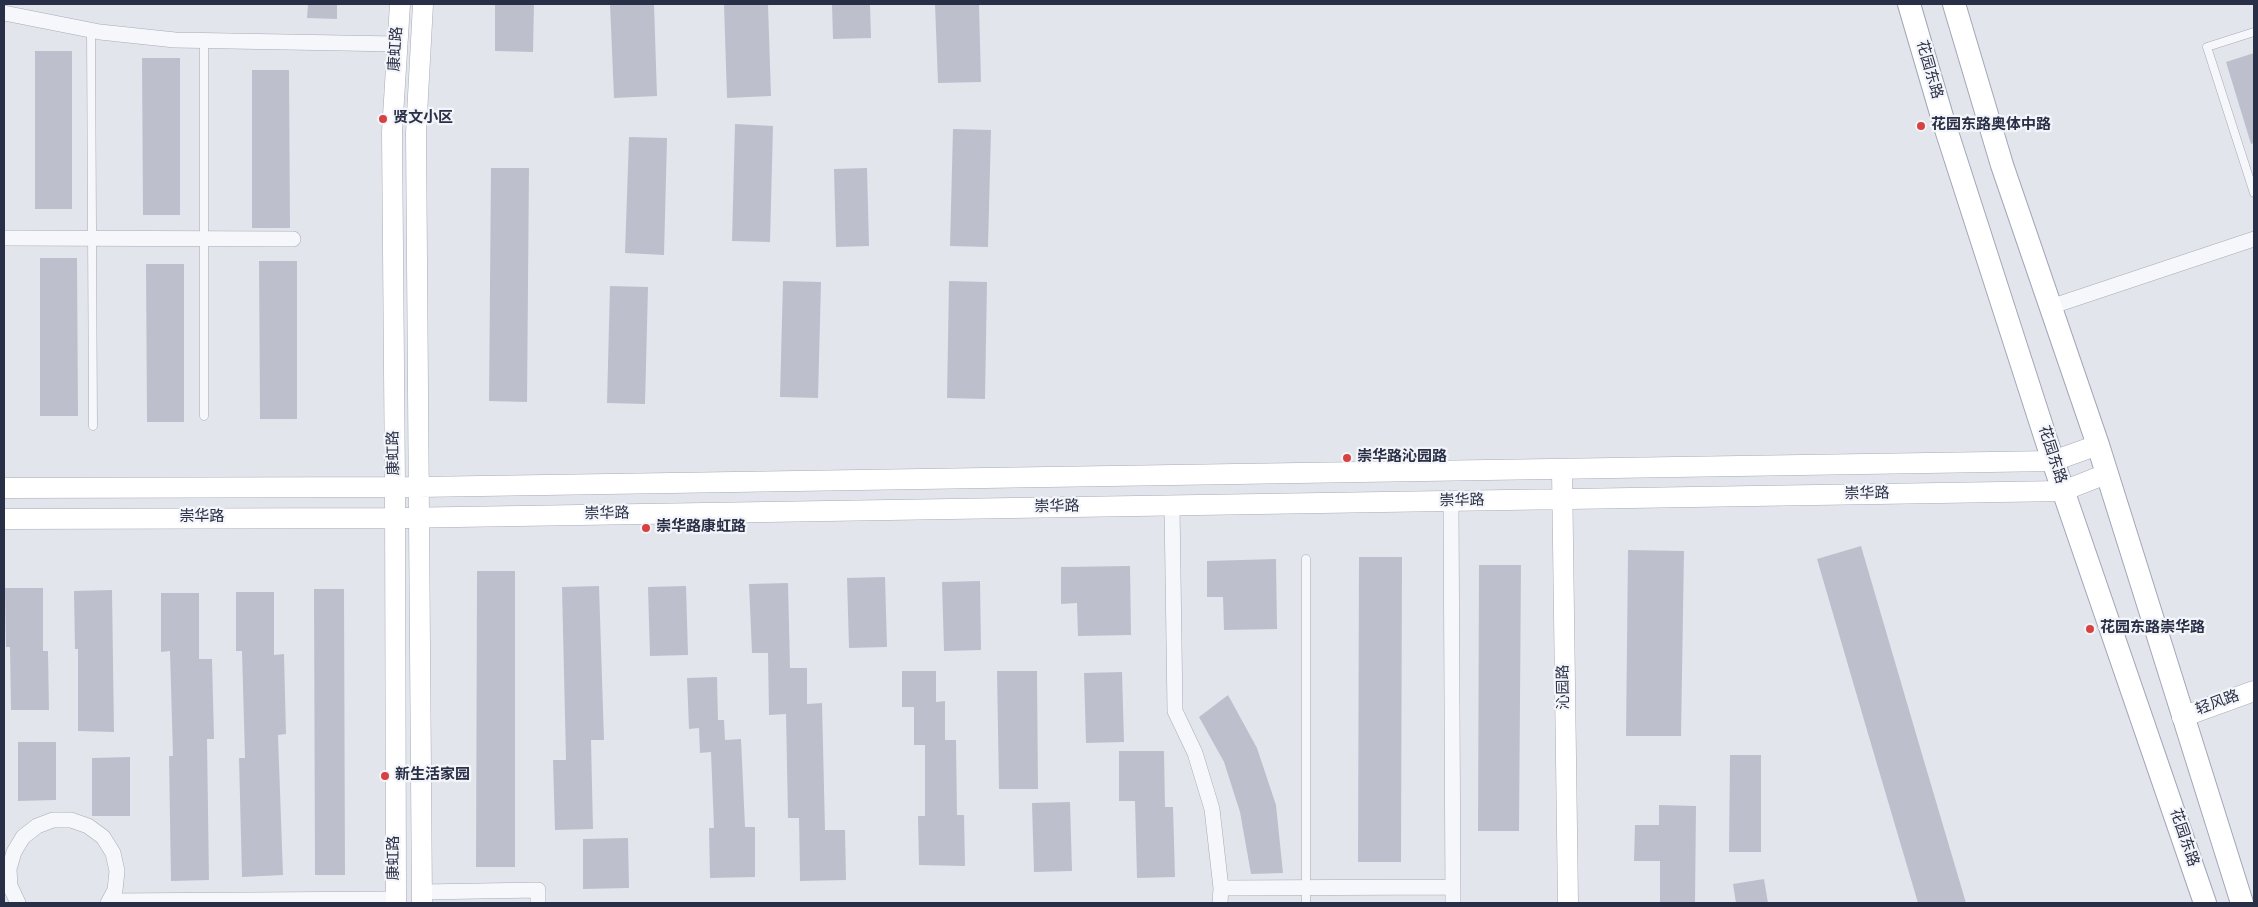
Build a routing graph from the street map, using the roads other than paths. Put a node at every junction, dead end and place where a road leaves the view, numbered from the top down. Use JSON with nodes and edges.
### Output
{"nodes":[{"id":1,"x":400,"y":4,"type":"edge"},
{"id":2,"x":423,"y":4,"type":"edge"},
{"id":3,"x":1909,"y":4,"type":"edge"},
{"id":4,"x":1954,"y":4,"type":"edge"},
{"id":5,"x":4,"y":12,"type":"edge"},
{"id":6,"x":92,"y":30,"type":"junction"},
{"id":7,"x":2254,"y":32,"type":"edge"},
{"id":8,"x":204,"y":40,"type":"junction"},
{"id":9,"x":398,"y":44,"type":"junction"},
{"id":10,"x":2254,"y":193,"type":"edge"},
{"id":11,"x":4,"y":238,"type":"edge"},
{"id":12,"x":92,"y":239,"type":"junction"},
{"id":13,"x":204,"y":239,"type":"junction"},
{"id":14,"x":293,"y":239,"type":"dead end"},
{"id":15,"x":2254,"y":239,"type":"edge"},
{"id":16,"x":2050,"y":306,"type":"junction"},
{"id":17,"x":204,"y":416,"type":"dead end"},
{"id":18,"x":93,"y":426,"type":"dead end"},
{"id":19,"x":2098,"y":445,"type":"junction"},
{"id":20,"x":2053,"y":461,"type":"junction"},
{"id":21,"x":1562,"y":470,"type":"junction"},
{"id":22,"x":2106,"y":474,"type":"junction"},
{"id":23,"x":395,"y":487,"type":"junction"},
{"id":24,"x":418,"y":487,"type":"junction"},
{"id":25,"x":4,"y":488,"type":"edge"},
{"id":26,"x":2063,"y":492,"type":"junction"},
{"id":27,"x":1562,"y":500,"type":"junction"},
{"id":28,"x":1451,"y":502,"type":"junction"},
{"id":29,"x":1172,"y":506,"type":"junction"},
{"id":30,"x":419,"y":517,"type":"junction"},
{"id":31,"x":395,"y":518,"type":"junction"},
{"id":32,"x":4,"y":519,"type":"edge"},
{"id":33,"x":1306,"y":559,"type":"dead end"},
{"id":34,"x":2254,"y":691,"type":"edge"},
{"id":35,"x":2182,"y":717,"type":"junction"},
{"id":36,"x":1453,"y":886,"type":"junction"},
{"id":37,"x":1306,"y":887,"type":"junction"},
{"id":38,"x":1221,"y":888,"type":"junction"},
{"id":39,"x":422,"y":897,"type":"edge"},
{"id":40,"x":396,"y":901,"type":"edge"},
{"id":41,"x":108,"y":902,"type":"edge"},
{"id":42,"x":18,"y":903,"type":"edge"},
{"id":43,"x":538,"y":903,"type":"edge"},
{"id":44,"x":1220,"y":903,"type":"edge"},
{"id":45,"x":1306,"y":903,"type":"edge"},
{"id":46,"x":1453,"y":903,"type":"edge"},
{"id":47,"x":1568,"y":903,"type":"edge"},
{"id":48,"x":2205,"y":903,"type":"edge"},
{"id":49,"x":2242,"y":903,"type":"edge"}],
"edges":[{"from":1,"to":9,"type":"main road","name":"康虹路"},
{"from":2,"to":24,"type":"main road","name":"康虹路"},
{"from":3,"to":20,"type":"main road","name":"花园东路"},
{"from":4,"to":16,"type":"main road"},
{"from":5,"to":6,"type":"street"},
{"from":6,"to":8,"type":"street"},
{"from":6,"to":12,"type":"lane"},
{"from":7,"to":10,"type":"lane"},
{"from":8,"to":9,"type":"street"},
{"from":8,"to":13,"type":"lane"},
{"from":9,"to":23,"type":"main road","name":"康虹路"},
{"from":11,"to":12,"type":"street"},
{"from":12,"to":13,"type":"street"},
{"from":12,"to":18,"type":"lane"},
{"from":13,"to":14,"type":"street"},
{"from":13,"to":17,"type":"lane"},
{"from":15,"to":16,"type":"street"},
{"from":16,"to":19,"type":"main road"},
{"from":19,"to":20,"type":"main road","name":"崇华路"},
{"from":19,"to":22,"type":"main road"},
{"from":20,"to":21,"type":"main road","name":"崇华路"},
{"from":20,"to":26,"type":"main road","name":"花园东路"},
{"from":21,"to":24,"type":"main road","name":"崇华路"},
{"from":21,"to":27,"type":"main road","name":"沁园路"},
{"from":22,"to":26,"type":"main road","name":"崇华路"},
{"from":22,"to":35,"type":"main road"},
{"from":23,"to":24,"type":"main road","name":"崇华路"},
{"from":23,"to":25,"type":"main road","name":"崇华路"},
{"from":23,"to":31,"type":"main road","name":"康虹路"},
{"from":24,"to":30,"type":"main road","name":"康虹路"},
{"from":26,"to":27,"type":"main road","name":"崇华路"},
{"from":26,"to":48,"type":"main road","name":"花园东路"},
{"from":27,"to":28,"type":"main road","name":"崇华路"},
{"from":27,"to":47,"type":"main road","name":"沁园路"},
{"from":28,"to":29,"type":"main road","name":"崇华路"},
{"from":28,"to":36,"type":"street"},
{"from":29,"to":30,"type":"main road","name":"崇华路"},
{"from":29,"to":38,"type":"street"},
{"from":30,"to":31,"type":"main road","name":"崇华路"},
{"from":30,"to":39,"type":"main road","name":"康虹路"},
{"from":31,"to":32,"type":"main road","name":"崇华路"},
{"from":31,"to":40,"type":"main road","name":"康虹路"},
{"from":33,"to":37,"type":"lane"},
{"from":34,"to":35,"type":"main road","name":"轻风路"},
{"from":35,"to":49,"type":"main road"},
{"from":36,"to":37,"type":"street"},
{"from":36,"to":46,"type":"street"},
{"from":37,"to":38,"type":"street"},
{"from":37,"to":45,"type":"lane"},
{"from":38,"to":44,"type":"street"},
{"from":39,"to":43,"type":"street"},
{"from":40,"to":41,"type":"street"},
{"from":41,"to":42,"type":"street"}]}
